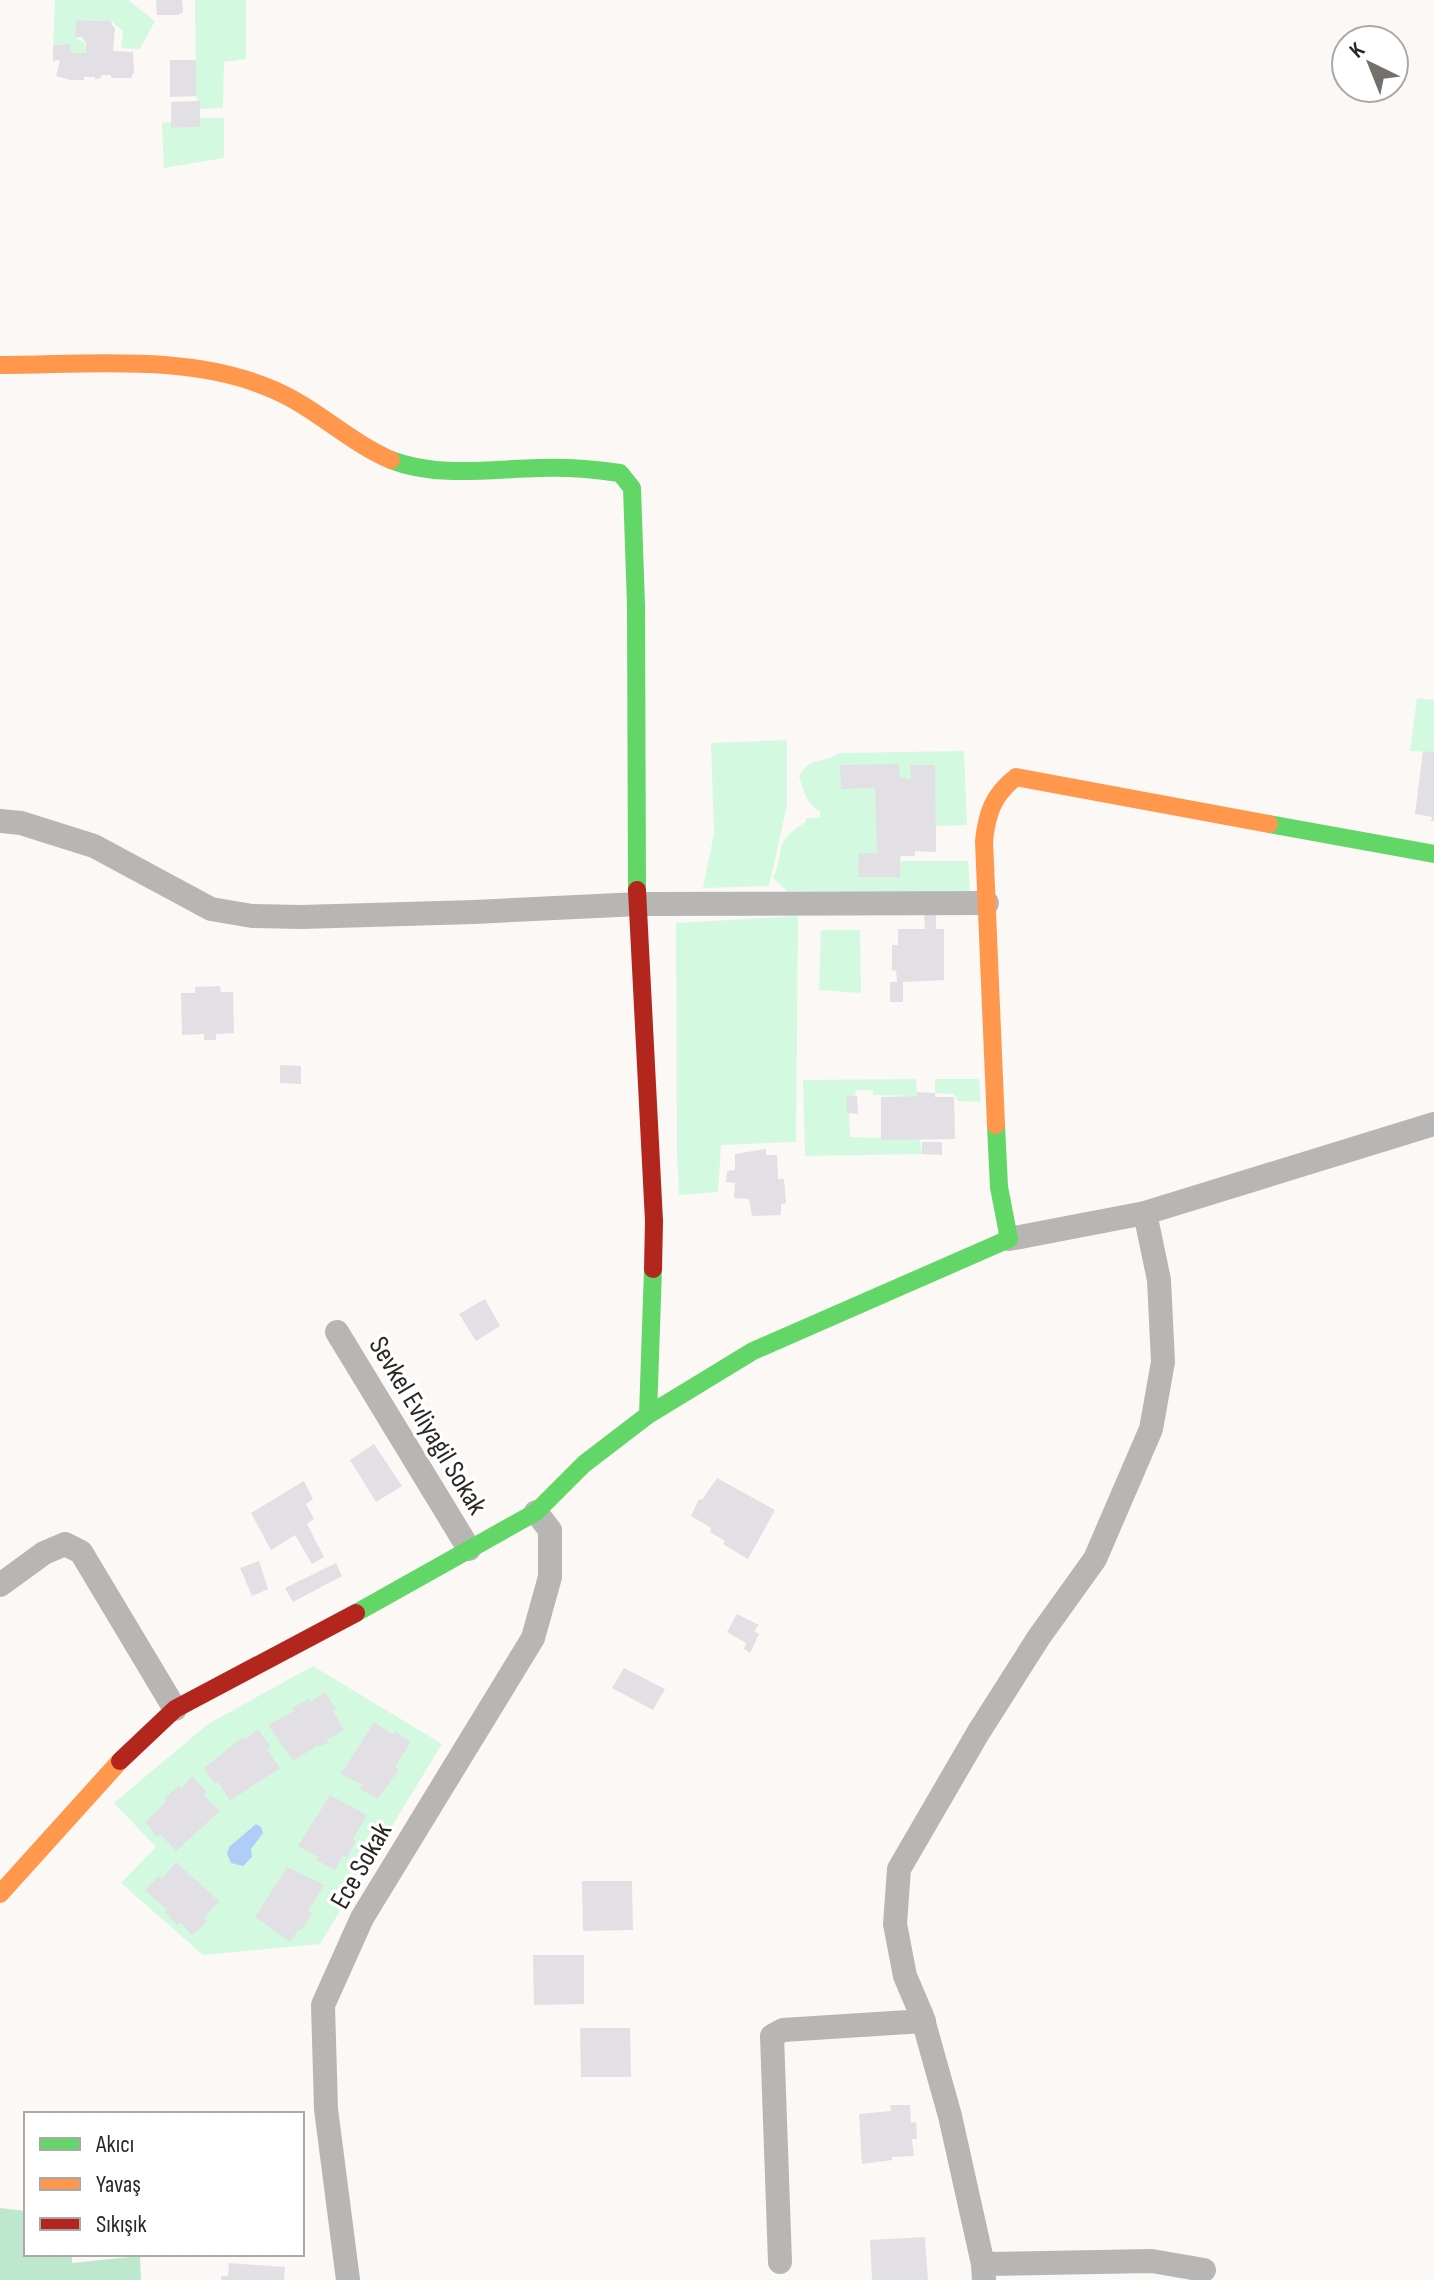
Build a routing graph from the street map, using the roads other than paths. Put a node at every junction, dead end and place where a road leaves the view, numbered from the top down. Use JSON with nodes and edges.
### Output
{"nodes":[{"id":1,"x":0,"y":365,"type":"edge"},
{"id":2,"x":0,"y":821,"type":"edge"},
{"id":3,"x":1434,"y":854,"type":"edge"},
{"id":4,"x":987,"y":903,"type":"junction"},
{"id":5,"x":639,"y":904,"type":"junction"},
{"id":6,"x":1434,"y":1124,"type":"edge"},
{"id":7,"x":1145,"y":1213,"type":"junction"},
{"id":8,"x":1009,"y":1239,"type":"junction"},
{"id":9,"x":337,"y":1332,"type":"dead end"},
{"id":10,"x":648,"y":1415,"type":"junction"},
{"id":11,"x":536,"y":1512,"type":"junction"},
{"id":12,"x":469,"y":1549,"type":"junction"},
{"id":13,"x":0,"y":1585,"type":"edge"},
{"id":14,"x":175,"y":1709,"type":"junction"},
{"id":15,"x":0,"y":1894,"type":"edge"},
{"id":16,"x":924,"y":2021,"type":"junction"},
{"id":17,"x":780,"y":2262,"type":"dead end"},
{"id":18,"x":1204,"y":2270,"type":"dead end"},
{"id":19,"x":984,"y":2272,"type":"edge"},
{"id":20,"x":348,"y":2280,"type":"edge"}],
"edges":[{"from":1,"to":5,"type":"street"},
{"from":2,"to":5,"type":"street"},
{"from":3,"to":4,"type":"street"},
{"from":4,"to":5,"type":"street"},
{"from":4,"to":8,"type":"street"},
{"from":5,"to":10,"type":"street"},
{"from":6,"to":7,"type":"street"},
{"from":7,"to":8,"type":"street"},
{"from":7,"to":16,"type":"street"},
{"from":8,"to":10,"type":"street"},
{"from":9,"to":12,"type":"street","name":"Sevkel Evliyagil Sokak"},
{"from":10,"to":11,"type":"street"},
{"from":11,"to":12,"type":"street"},
{"from":11,"to":20,"type":"street","name":"Ece Sokak"},
{"from":12,"to":14,"type":"street"},
{"from":13,"to":14,"type":"street"},
{"from":14,"to":15,"type":"street"},
{"from":16,"to":17,"type":"street"},
{"from":16,"to":19,"type":"street"},
{"from":18,"to":19,"type":"street"}]}
